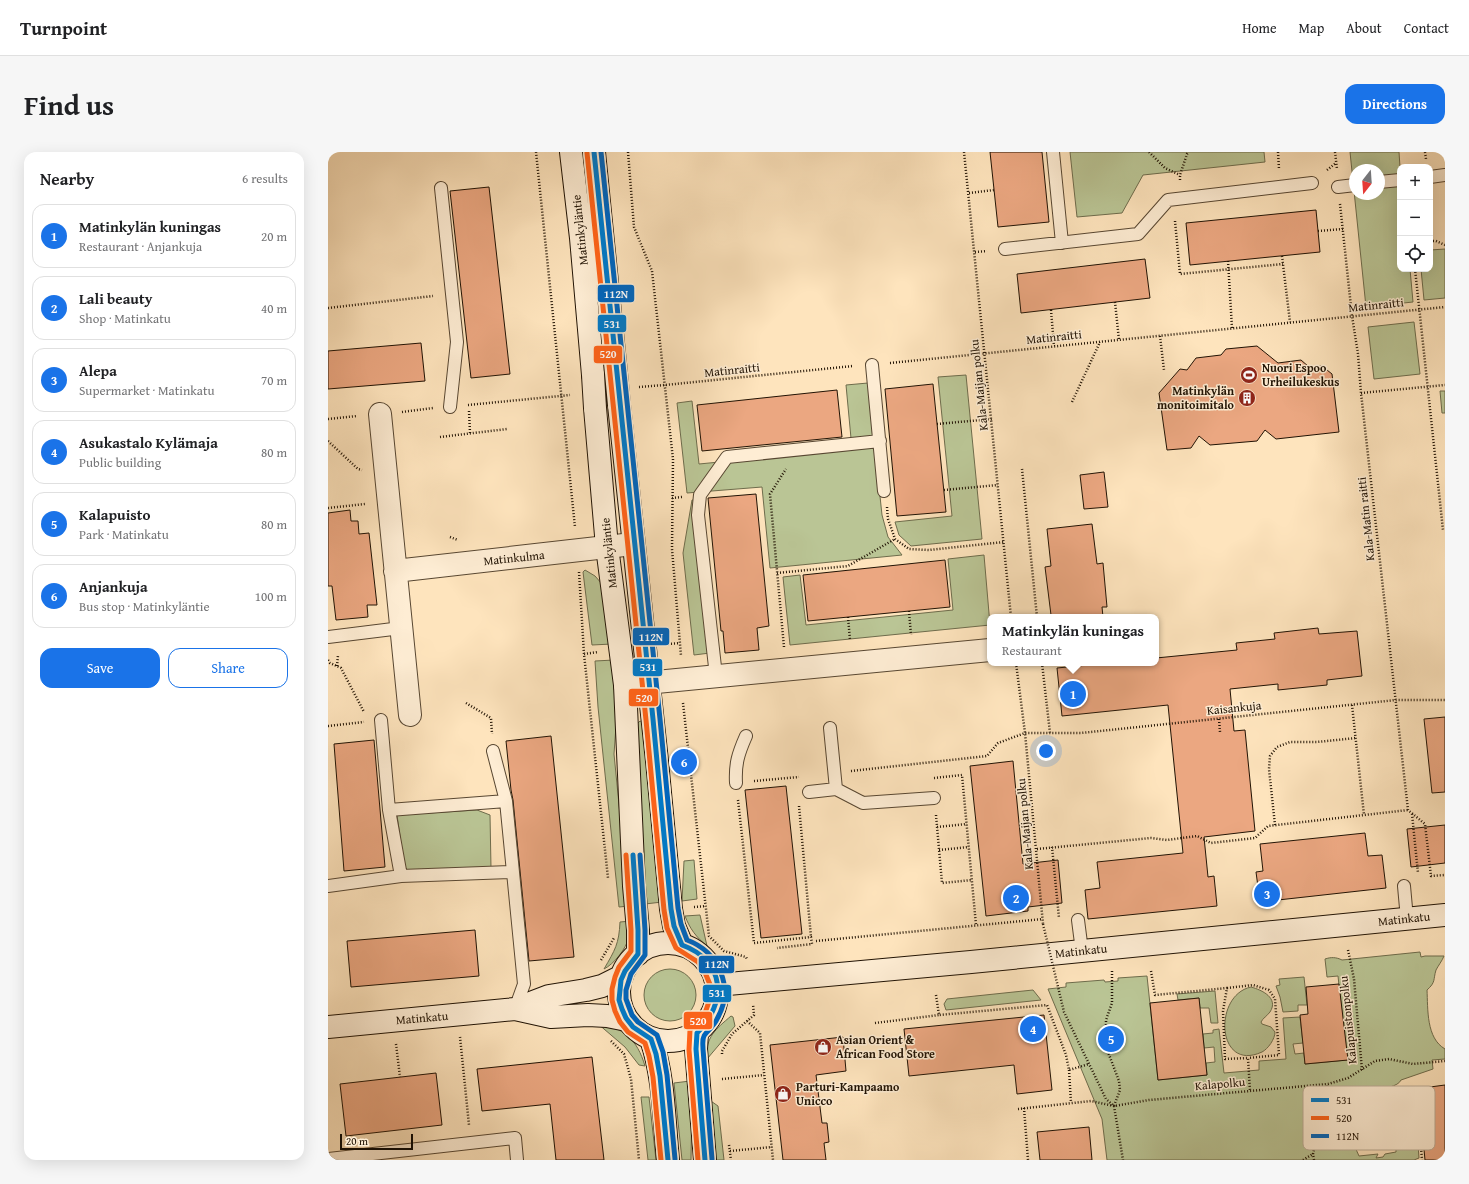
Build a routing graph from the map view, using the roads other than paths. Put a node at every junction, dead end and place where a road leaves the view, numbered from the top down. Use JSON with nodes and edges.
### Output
{"nodes":[{"id":1,"x":572,"y":152,"type":"edge"},
{"id":2,"x":594,"y":152,"type":"edge"},
{"id":3,"x":1053,"y":152,"type":"edge"},
{"id":4,"x":1445,"y":175,"type":"edge"},
{"id":5,"x":1433,"y":176,"type":"edge"},
{"id":6,"x":1397,"y":180,"type":"edge"},
{"id":7,"x":1385,"y":181,"type":"edge"},
{"id":8,"x":1312,"y":184,"type":"dead end"},
{"id":9,"x":1349,"y":186,"type":"edge"},
{"id":10,"x":1338,"y":187,"type":"road end"},
{"id":11,"x":441,"y":188,"type":"dead end"},
{"id":12,"x":1062,"y":243,"type":"junction"},
{"id":13,"x":1005,"y":249,"type":"dead end"},
{"id":14,"x":872,"y":365,"type":"road end"},
{"id":15,"x":450,"y":407,"type":"dead end"},
{"id":16,"x":380,"y":414,"type":"dead end"},
{"id":17,"x":880,"y":441,"type":"junction"},
{"id":18,"x":884,"y":491,"type":"road end"},
{"id":19,"x":633,"y":544,"type":"junction"},
{"id":20,"x":607,"y":547,"type":"junction"},
{"id":21,"x":395,"y":571,"type":"junction"},
{"id":22,"x":401,"y":628,"type":"junction"},
{"id":23,"x":328,"y":637,"type":"edge"},
{"id":24,"x":987,"y":650,"type":"edge"},
{"id":25,"x":716,"y":676,"type":"junction"},
{"id":26,"x":648,"y":682,"type":"junction"},
{"id":27,"x":625,"y":685,"type":"junction"},
{"id":28,"x":410,"y":715,"type":"dead end"},
{"id":29,"x":380,"y":720,"type":"dead end"},
{"id":30,"x":830,"y":728,"type":"dead end"},
{"id":31,"x":746,"y":736,"type":"dead end"},
{"id":32,"x":493,"y":750,"type":"road end"},
{"id":33,"x":736,"y":783,"type":"road end"},
{"id":34,"x":836,"y":789,"type":"junction"},
{"id":35,"x":809,"y":792,"type":"dead end"},
{"id":36,"x":934,"y":798,"type":"road end"},
{"id":37,"x":506,"y":801,"type":"junction"},
{"id":38,"x":389,"y":810,"type":"junction"},
{"id":39,"x":512,"y":872,"type":"junction"},
{"id":40,"x":401,"y":876,"type":"junction"},
{"id":41,"x":328,"y":886,"type":"edge"},
{"id":42,"x":1404,"y":886,"type":"dead end"},
{"id":43,"x":1445,"y":915,"type":"edge"},
{"id":44,"x":1407,"y":919,"type":"junction"},
{"id":45,"x":1078,"y":920,"type":"dead end"},
{"id":46,"x":682,"y":945,"type":"junction"},
{"id":47,"x":1082,"y":951,"type":"junction"},
{"id":48,"x":638,"y":954,"type":"junction"},
{"id":49,"x":622,"y":976,"type":"junction"},
{"id":50,"x":717,"y":985,"type":"junction"},
{"id":51,"x":515,"y":1009,"type":"junction"},
{"id":52,"x":627,"y":1020,"type":"junction"},
{"id":53,"x":328,"y":1027,"type":"edge"},
{"id":54,"x":696,"y":1033,"type":"junction"},
{"id":55,"x":651,"y":1039,"type":"junction"},
{"id":56,"x":424,"y":1154,"type":"edge"},
{"id":57,"x":328,"y":1159,"type":"edge"},
{"id":58,"x":517,"y":1160,"type":"edge"},
{"id":59,"x":668,"y":1160,"type":"edge"},
{"id":60,"x":705,"y":1160,"type":"edge"}],
"edges":[{"from":1,"to":20,"type":"main road","name":"Matinkyläntie","bridge":true},
{"from":2,"to":19,"type":"main road","name":"Matinkyläntie","bridge":true},
{"from":3,"to":12,"type":"lane"},
{"from":4,"to":5,"type":"lane"},
{"from":6,"to":7,"type":"lane"},
{"from":8,"to":12,"type":"lane"},
{"from":9,"to":10,"type":"lane"},
{"from":11,"to":15,"type":"lane"},
{"from":12,"to":13,"type":"lane"},
{"from":14,"to":17,"type":"lane"},
{"from":16,"to":21,"type":"main road"},
{"from":17,"to":18,"type":"lane"},
{"from":17,"to":25,"type":"lane"},
{"from":19,"to":20,"type":"main road","name":"Matinkulma"},
{"from":19,"to":26,"type":"main road","name":"Matinkyläntie"},
{"from":20,"to":21,"type":"main road","name":"Matinkulma"},
{"from":20,"to":27,"type":"main road","name":"Matinkyläntie"},
{"from":21,"to":22,"type":"main road"},
{"from":22,"to":23,"type":"lane"},
{"from":22,"to":28,"type":"main road"},
{"from":24,"to":25,"type":"main road"},
{"from":25,"to":26,"type":"main road"},
{"from":26,"to":27,"type":"main road"},
{"from":26,"to":46,"type":"main road","name":"Matinkyläntie"},
{"from":27,"to":48,"type":"main road","name":"Matinkyläntie"},
{"from":29,"to":38,"type":"lane"},
{"from":30,"to":34,"type":"lane"},
{"from":31,"to":33,"type":"lane"},
{"from":32,"to":37,"type":"lane"},
{"from":34,"to":35,"type":"lane"},
{"from":34,"to":36,"type":"lane"},
{"from":37,"to":38,"type":"lane"},
{"from":37,"to":39,"type":"lane"},
{"from":38,"to":40,"type":"lane"},
{"from":39,"to":40,"type":"lane"},
{"from":39,"to":51,"type":"lane"},
{"from":40,"to":41,"type":"lane"},
{"from":42,"to":44,"type":"lane"},
{"from":43,"to":44,"type":"main road","name":"Matinkatu"},
{"from":44,"to":47,"type":"main road","name":"Matinkatu"},
{"from":45,"to":47,"type":"lane"},
{"from":46,"to":48,"type":"main road"},
{"from":46,"to":50,"type":"main road"},
{"from":47,"to":50,"type":"main road","name":"Matinkatu"},
{"from":48,"to":49,"type":"main road"},
{"from":49,"to":51,"type":"main road","name":"Matinkatu"},
{"from":49,"to":52,"type":"main road"},
{"from":50,"to":54,"type":"main road"},
{"from":51,"to":52,"type":"main road","name":"Matinkatu"},
{"from":51,"to":53,"type":"main road","name":"Matinkatu"},
{"from":52,"to":55,"type":"main road"},
{"from":54,"to":55,"type":"main road"},
{"from":54,"to":60,"type":"main road"},
{"from":55,"to":59,"type":"main road"},
{"from":56,"to":57,"type":"lane"},
{"from":56,"to":58,"type":"lane"}]}
